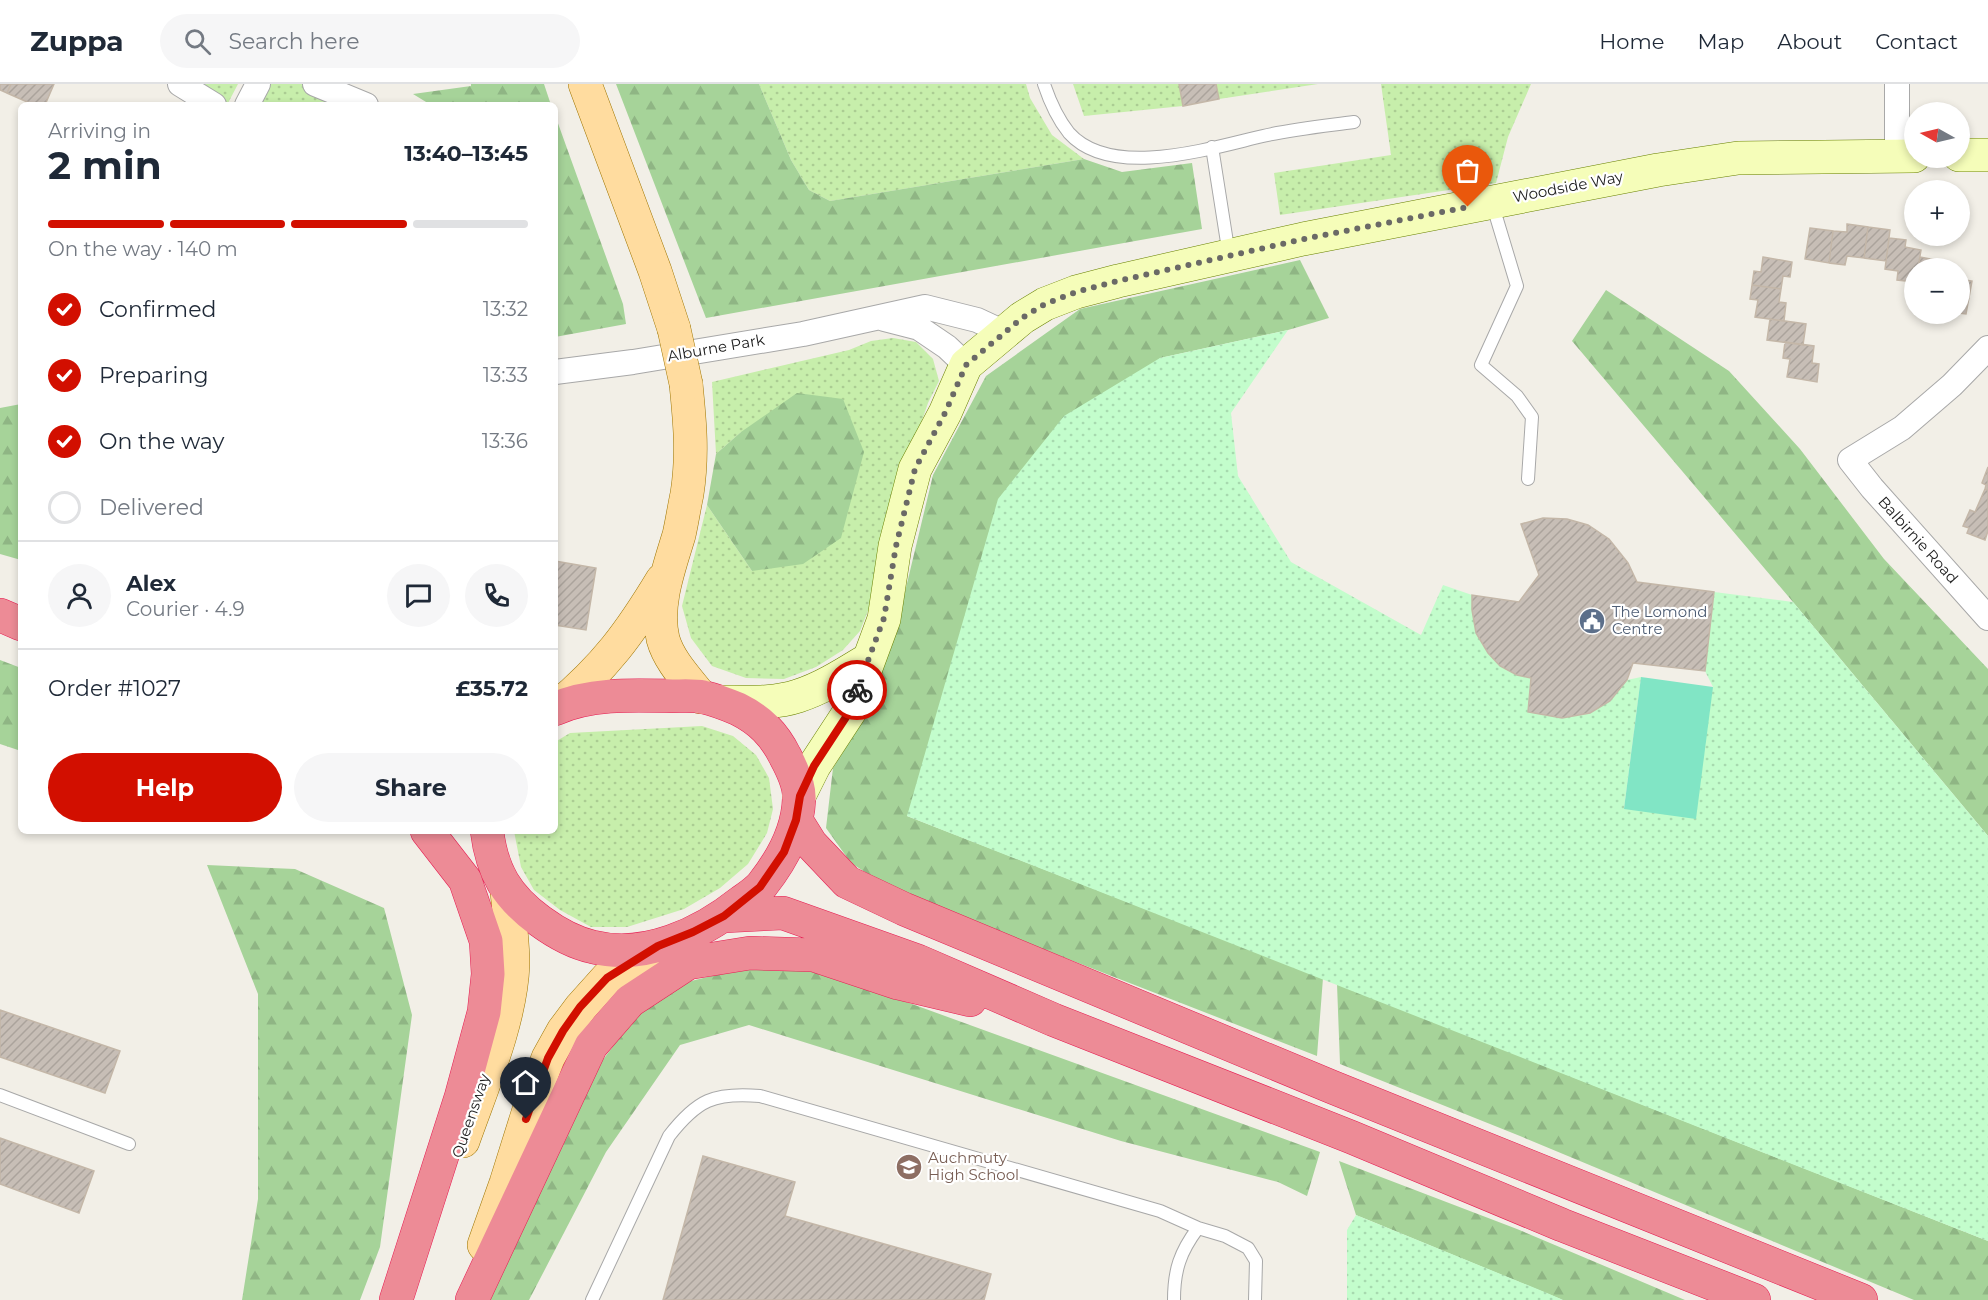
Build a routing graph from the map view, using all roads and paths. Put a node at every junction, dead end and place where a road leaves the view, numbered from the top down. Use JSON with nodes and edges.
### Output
{"nodes":[{"id":1,"x":180,"y":84,"type":"edge"},
{"id":2,"x":258,"y":84,"type":"edge"},
{"id":3,"x":315,"y":84,"type":"edge"},
{"id":4,"x":585,"y":84,"type":"edge"},
{"id":5,"x":1044,"y":84,"type":"edge"},
{"id":6,"x":1897,"y":84,"type":"edge"},
{"id":7,"x":209,"y":102,"type":"edge"},
{"id":8,"x":249,"y":102,"type":"edge"},
{"id":9,"x":359,"y":102,"type":"edge"},
{"id":10,"x":1354,"y":122,"type":"dead end"},
{"id":11,"x":1904,"y":140,"type":"edge"},
{"id":12,"x":1212,"y":147,"type":"junction"},
{"id":13,"x":1970,"y":155,"type":"edge"},
{"id":14,"x":1988,"y":155,"type":"edge"},
{"id":15,"x":1904,"y":156,"type":"edge"},
{"id":16,"x":1491,"y":202,"type":"junction"},
{"id":17,"x":1229,"y":256,"type":"junction"},
{"id":18,"x":875,"y":317,"type":"junction"},
{"id":19,"x":1005,"y":333,"type":"junction"},
{"id":20,"x":1988,"y":348,"type":"edge"},
{"id":21,"x":966,"y":365,"type":"junction"},
{"id":22,"x":558,"y":372,"type":"edge"},
{"id":23,"x":1528,"y":479,"type":"dead end"},
{"id":24,"x":666,"y":574,"type":"junction"},
{"id":25,"x":0,"y":613,"type":"edge"},
{"id":26,"x":18,"y":618,"type":"edge"},
{"id":27,"x":1988,"y":618,"type":"edge"},
{"id":28,"x":18,"y":622,"type":"edge"},
{"id":29,"x":869,"y":659,"type":"junction"},
{"id":30,"x":712,"y":700,"type":"junction"},
{"id":31,"x":558,"y":706,"type":"edge"},
{"id":32,"x":558,"y":707,"type":"edge"},
{"id":33,"x":798,"y":808,"type":"junction"},
{"id":34,"x":429,"y":834,"type":"edge"},
{"id":35,"x":482,"y":839,"type":"edge"},
{"id":36,"x":507,"y":891,"type":"junction"},
{"id":37,"x":724,"y":916,"type":"junction"},
{"id":38,"x":658,"y":946,"type":"junction"},
{"id":39,"x":1054,"y":1020,"type":"junction"},
{"id":40,"x":0,"y":1095,"type":"edge"},
{"id":41,"x":129,"y":1144,"type":"dead end"},
{"id":42,"x":1198,"y":1228,"type":"junction"},
{"id":43,"x":396,"y":1300,"type":"edge"},
{"id":44,"x":403,"y":1300,"type":"edge"},
{"id":45,"x":464,"y":1300,"type":"edge"},
{"id":46,"x":472,"y":1300,"type":"edge"},
{"id":47,"x":592,"y":1300,"type":"edge"},
{"id":48,"x":1174,"y":1300,"type":"edge"},
{"id":49,"x":1256,"y":1300,"type":"edge"},
{"id":50,"x":1754,"y":1300,"type":"edge"},
{"id":51,"x":1861,"y":1300,"type":"edge"}],
"edges":[{"from":1,"to":7,"type":"street"},
{"from":2,"to":8,"type":"street"},
{"from":3,"to":9,"type":"street"},
{"from":4,"to":24,"type":"main road","bridge":true},
{"from":5,"to":12,"type":"lane"},
{"from":6,"to":11,"type":"street"},
{"from":10,"to":12,"type":"lane"},
{"from":12,"to":17,"type":"lane"},
{"from":13,"to":14,"type":"street"},
{"from":15,"to":16,"type":"street","name":"Woodside Way"},
{"from":16,"to":17,"type":"street","name":"Woodside Way"},
{"from":16,"to":23,"type":"lane"},
{"from":17,"to":19,"type":"street","name":"Woodside Way"},
{"from":18,"to":19,"type":"street","name":"Alburne Park"},
{"from":18,"to":21,"type":"street","name":"Alburne Park"},
{"from":18,"to":22,"type":"street","name":"Alburne Park"},
{"from":19,"to":21,"type":"street","name":"Woodside Way"},
{"from":20,"to":27,"type":"street","name":"Balbirnie Road"},
{"from":21,"to":29,"type":"street"},
{"from":24,"to":30,"type":"main road"},
{"from":24,"to":31,"type":"main road"},
{"from":25,"to":26,"type":"highway"},
{"from":25,"to":28,"type":"highway"},
{"from":29,"to":30,"type":"street"},
{"from":29,"to":33,"type":"street"},
{"from":30,"to":32,"type":"highway"},
{"from":30,"to":33,"type":"highway"},
{"from":33,"to":37,"type":"highway"},
{"from":33,"to":51,"type":"highway"},
{"from":34,"to":43,"type":"highway"},
{"from":35,"to":36,"type":"highway"},
{"from":36,"to":38,"type":"highway"},
{"from":36,"to":44,"type":"main road","name":"Queensway"},
{"from":37,"to":38,"type":"highway"},
{"from":37,"to":39,"type":"highway"},
{"from":38,"to":45,"type":"main road"},
{"from":39,"to":46,"type":"highway"},
{"from":39,"to":50,"type":"highway"},
{"from":40,"to":41,"type":"lane"},
{"from":42,"to":47,"type":"lane"},
{"from":42,"to":48,"type":"lane"},
{"from":42,"to":49,"type":"lane"}]}
